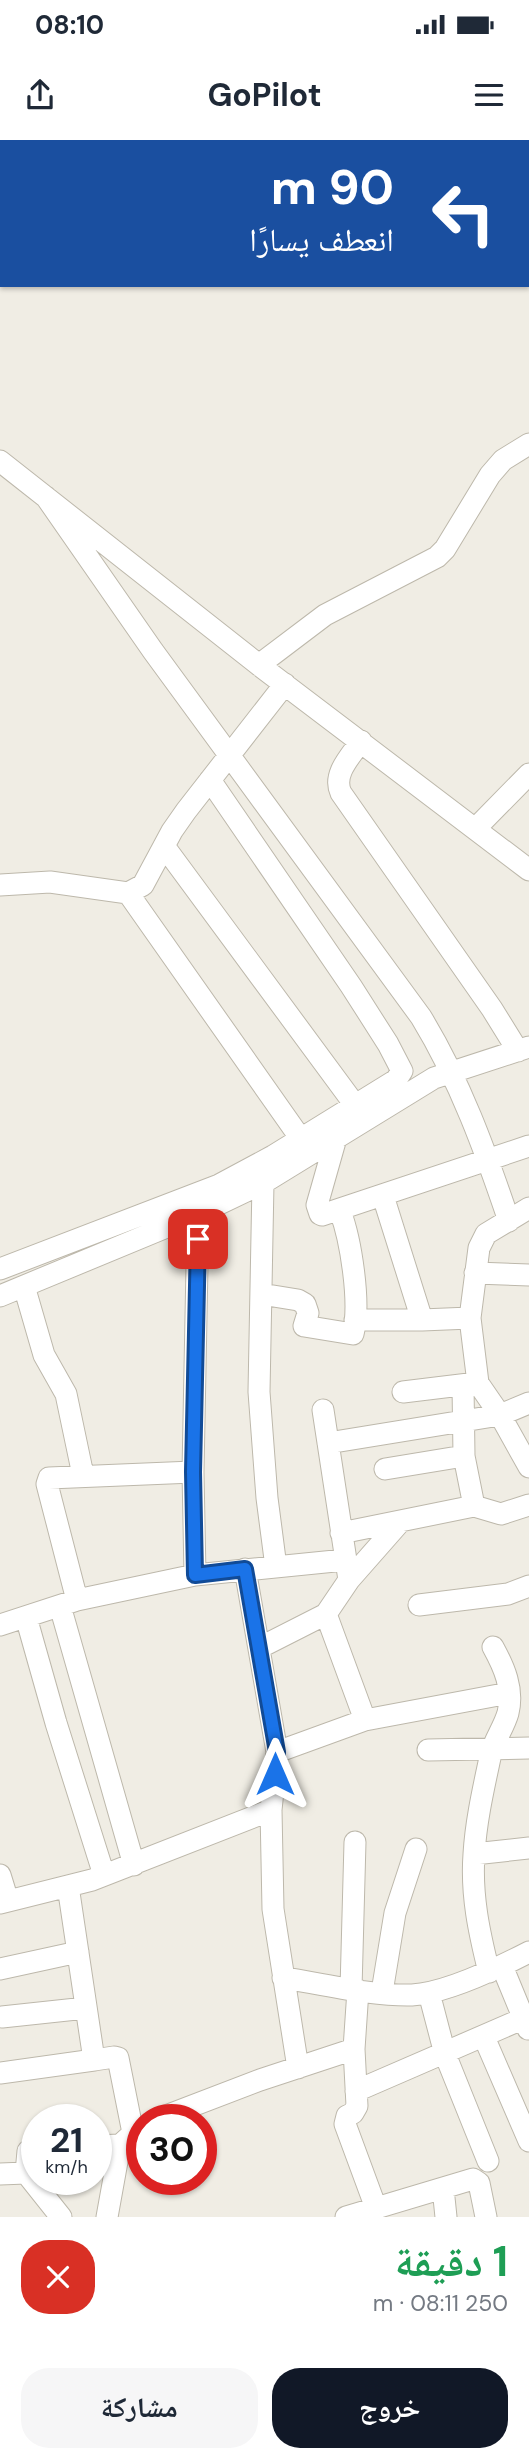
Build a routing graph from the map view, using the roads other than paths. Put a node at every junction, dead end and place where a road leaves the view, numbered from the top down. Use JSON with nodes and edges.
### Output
{"nodes":[{"id":1,"x":529,"y":444,"type":"edge"},
{"id":2,"x":0,"y":461,"type":"edge"},
{"id":3,"x":46,"y":497,"type":"junction"},
{"id":4,"x":259,"y":665,"type":"junction"},
{"id":5,"x":285,"y":684,"type":"junction"},
{"id":6,"x":361,"y":741,"type":"junction"},
{"id":7,"x":230,"y":755,"type":"junction"},
{"id":8,"x":529,"y":774,"type":"edge"},
{"id":9,"x":210,"y":780,"type":"junction"},
{"id":10,"x":476,"y":828,"type":"junction"},
{"id":11,"x":164,"y":846,"type":"junction"},
{"id":12,"x":529,"y":870,"type":"edge"},
{"id":13,"x":0,"y":885,"type":"edge"},
{"id":14,"x":128,"y":893,"type":"junction"},
{"id":15,"x":524,"y":1049,"type":"edge"},
{"id":16,"x":453,"y":1072,"type":"junction"},
{"id":17,"x":355,"y":1105,"type":"junction"},
{"id":18,"x":336,"y":1138,"type":"junction"},
{"id":19,"x":529,"y":1146,"type":"edge"},
{"id":20,"x":306,"y":1147,"type":"junction"},
{"id":21,"x":488,"y":1159,"type":"junction"},
{"id":22,"x":263,"y":1183,"type":"junction"},
{"id":23,"x":383,"y":1196,"type":"junction"},
{"id":24,"x":529,"y":1208,"type":"edge"},
{"id":25,"x":340,"y":1211,"type":"junction"},
{"id":26,"x":198,"y":1214,"type":"junction"},
{"id":27,"x":509,"y":1221,"type":"junction"},
{"id":28,"x":0,"y":1269,"type":"edge"},
{"id":29,"x":475,"y":1273,"type":"junction"},
{"id":30,"x":529,"y":1275,"type":"edge"},
{"id":31,"x":24,"y":1286,"type":"junction"},
{"id":32,"x":261,"y":1294,"type":"junction"},
{"id":33,"x":0,"y":1296,"type":"edge"},
{"id":34,"x":470,"y":1318,"type":"junction"},
{"id":35,"x":355,"y":1320,"type":"junction"},
{"id":36,"x":422,"y":1320,"type":"junction"},
{"id":37,"x":470,"y":1384,"type":"junction"},
{"id":38,"x":403,"y":1392,"type":"dead end"},
{"id":39,"x":529,"y":1403,"type":"edge"},
{"id":40,"x":323,"y":1410,"type":"dead end"},
{"id":41,"x":500,"y":1415,"type":"junction"},
{"id":42,"x":463,"y":1423,"type":"junction"},
{"id":43,"x":328,"y":1443,"type":"junction"},
{"id":44,"x":464,"y":1456,"type":"junction"},
{"id":45,"x":528,"y":1463,"type":"edge"},
{"id":46,"x":386,"y":1469,"type":"dead end"},
{"id":47,"x":193,"y":1472,"type":"junction"},
{"id":48,"x":83,"y":1475,"type":"junction"},
{"id":49,"x":529,"y":1505,"type":"edge"},
{"id":50,"x":474,"y":1506,"type":"junction"},
{"id":51,"x":400,"y":1522,"type":"junction"},
{"id":52,"x":341,"y":1533,"type":"junction"},
{"id":53,"x":276,"y":1567,"type":"junction"},
{"id":54,"x":245,"y":1569,"type":"junction"},
{"id":55,"x":347,"y":1570,"type":"junction"},
{"id":56,"x":195,"y":1575,"type":"junction"},
{"id":57,"x":529,"y":1586,"type":"edge"},
{"id":58,"x":68,"y":1603,"type":"junction"},
{"id":59,"x":419,"y":1605,"type":"dead end"},
{"id":60,"x":326,"y":1615,"type":"junction"},
{"id":61,"x":26,"y":1617,"type":"junction"},
{"id":62,"x":0,"y":1625,"type":"edge"},
{"id":63,"x":493,"y":1647,"type":"dead end"},
{"id":64,"x":259,"y":1648,"type":"junction"},
{"id":65,"x":509,"y":1693,"type":"junction"},
{"id":66,"x":365,"y":1720,"type":"junction"},
{"id":67,"x":529,"y":1748,"type":"edge"},
{"id":68,"x":492,"y":1749,"type":"junction"},
{"id":69,"x":428,"y":1750,"type":"dead end"},
{"id":70,"x":277,"y":1752,"type":"junction"},
{"id":71,"x":271,"y":1810,"type":"junction"},
{"id":72,"x":355,"y":1842,"type":"dead end"},
{"id":73,"x":529,"y":1848,"type":"edge"},
{"id":74,"x":416,"y":1849,"type":"dead end"},
{"id":75,"x":474,"y":1854,"type":"junction"},
{"id":76,"x":134,"y":1865,"type":"junction"},
{"id":77,"x":0,"y":1875,"type":"edge"},
{"id":78,"x":104,"y":1875,"type":"junction"},
{"id":79,"x":68,"y":1886,"type":"junction"},
{"id":80,"x":4,"y":1902,"type":"edge"},
{"id":81,"x":78,"y":1952,"type":"junction"},
{"id":82,"x":529,"y":1952,"type":"edge"},
{"id":83,"x":0,"y":1969,"type":"edge"},
{"id":84,"x":495,"y":1969,"type":"junction"},
{"id":85,"x":283,"y":1978,"type":"junction"},
{"id":86,"x":355,"y":1989,"type":"junction"},
{"id":87,"x":382,"y":1992,"type":"junction"},
{"id":88,"x":429,"y":1993,"type":"junction"},
{"id":89,"x":86,"y":2008,"type":"junction"},
{"id":90,"x":2,"y":2017,"type":"dead end"},
{"id":91,"x":527,"y":2022,"type":"edge"},
{"id":92,"x":484,"y":2037,"type":"junction"},
{"id":93,"x":354,"y":2049,"type":"junction"},
{"id":94,"x":444,"y":2054,"type":"junction"},
{"id":95,"x":94,"y":2060,"type":"junction"},
{"id":96,"x":298,"y":2068,"type":"junction"},
{"id":97,"x":0,"y":2073,"type":"edge"},
{"id":98,"x":356,"y":2091,"type":"junction"},
{"id":99,"x":126,"y":2104,"type":"edge"},
{"id":100,"x":199,"y":2104,"type":"edge"},
{"id":101,"x":529,"y":2141,"type":"edge"},
{"id":102,"x":126,"y":2155,"type":"edge"},
{"id":103,"x":488,"y":2161,"type":"dead end"},
{"id":104,"x":21,"y":2172,"type":"edge"},
{"id":105,"x":0,"y":2174,"type":"edge"},
{"id":106,"x":443,"y":2188,"type":"junction"},
{"id":107,"x":44,"y":2195,"type":"edge"},
{"id":108,"x":415,"y":2207,"type":"edge"},
{"id":109,"x":376,"y":2208,"type":"junction"},
{"id":110,"x":61,"y":2217,"type":"edge"},
{"id":111,"x":107,"y":2217,"type":"edge"},
{"id":112,"x":346,"y":2217,"type":"edge"},
{"id":113,"x":446,"y":2217,"type":"edge"},
{"id":114,"x":486,"y":2217,"type":"edge"}],
"edges":[{"from":1,"to":4,"type":"street"},
{"from":2,"to":3,"type":"street"},
{"from":3,"to":4,"type":"street"},
{"from":3,"to":7,"type":"street"},
{"from":4,"to":5,"type":"street"},
{"from":5,"to":6,"type":"street"},
{"from":5,"to":7,"type":"street"},
{"from":6,"to":10,"type":"street"},
{"from":6,"to":15,"type":"street"},
{"from":7,"to":9,"type":"street"},
{"from":7,"to":16,"type":"street"},
{"from":8,"to":10,"type":"street"},
{"from":9,"to":11,"type":"street"},
{"from":9,"to":17,"type":"street"},
{"from":10,"to":12,"type":"street"},
{"from":11,"to":14,"type":"street"},
{"from":11,"to":17,"type":"street"},
{"from":13,"to":14,"type":"street"},
{"from":14,"to":20,"type":"street"},
{"from":15,"to":16,"type":"street"},
{"from":16,"to":18,"type":"street"},
{"from":16,"to":21,"type":"street"},
{"from":17,"to":20,"type":"street"},
{"from":18,"to":20,"type":"street"},
{"from":18,"to":25,"type":"street"},
{"from":19,"to":21,"type":"street"},
{"from":20,"to":22,"type":"street"},
{"from":20,"to":28,"type":"street"},
{"from":21,"to":23,"type":"street"},
{"from":21,"to":27,"type":"street"},
{"from":22,"to":26,"type":"street"},
{"from":22,"to":32,"type":"street"},
{"from":23,"to":25,"type":"street"},
{"from":23,"to":36,"type":"street"},
{"from":24,"to":27,"type":"street"},
{"from":25,"to":35,"type":"street"},
{"from":26,"to":31,"type":"street"},
{"from":26,"to":47,"type":"street"},
{"from":27,"to":29,"type":"street"},
{"from":29,"to":30,"type":"street"},
{"from":29,"to":34,"type":"street"},
{"from":31,"to":33,"type":"street"},
{"from":31,"to":48,"type":"street"},
{"from":32,"to":35,"type":"street"},
{"from":32,"to":53,"type":"street"},
{"from":34,"to":36,"type":"street"},
{"from":34,"to":37,"type":"street"},
{"from":35,"to":36,"type":"street"},
{"from":37,"to":38,"type":"street"},
{"from":37,"to":41,"type":"street"},
{"from":37,"to":42,"type":"street"},
{"from":39,"to":41,"type":"street"},
{"from":40,"to":43,"type":"street"},
{"from":41,"to":42,"type":"street"},
{"from":41,"to":45,"type":"street"},
{"from":42,"to":43,"type":"street"},
{"from":42,"to":44,"type":"street"},
{"from":43,"to":52,"type":"street"},
{"from":44,"to":46,"type":"street"},
{"from":44,"to":50,"type":"street"},
{"from":47,"to":48,"type":"street"},
{"from":47,"to":56,"type":"street"},
{"from":48,"to":58,"type":"street"},
{"from":49,"to":50,"type":"street"},
{"from":50,"to":51,"type":"street"},
{"from":51,"to":52,"type":"street"},
{"from":51,"to":55,"type":"street"},
{"from":52,"to":55,"type":"street"},
{"from":53,"to":54,"type":"street"},
{"from":53,"to":55,"type":"street"},
{"from":54,"to":56,"type":"street"},
{"from":54,"to":64,"type":"street"},
{"from":55,"to":60,"type":"street"},
{"from":56,"to":58,"type":"street"},
{"from":57,"to":59,"type":"street"},
{"from":58,"to":61,"type":"street"},
{"from":58,"to":76,"type":"street"},
{"from":60,"to":64,"type":"street"},
{"from":60,"to":66,"type":"street"},
{"from":61,"to":62,"type":"street"},
{"from":61,"to":78,"type":"street"},
{"from":63,"to":65,"type":"street"},
{"from":64,"to":70,"type":"street"},
{"from":65,"to":66,"type":"street"},
{"from":65,"to":68,"type":"street"},
{"from":66,"to":70,"type":"street"},
{"from":67,"to":68,"type":"street"},
{"from":68,"to":69,"type":"street"},
{"from":68,"to":75,"type":"street"},
{"from":70,"to":71,"type":"street"},
{"from":71,"to":76,"type":"street"},
{"from":71,"to":85,"type":"street"},
{"from":72,"to":86,"type":"street"},
{"from":73,"to":75,"type":"street"},
{"from":74,"to":87,"type":"street"},
{"from":75,"to":84,"type":"street"},
{"from":76,"to":78,"type":"street"},
{"from":77,"to":80,"type":"street"},
{"from":78,"to":79,"type":"street"},
{"from":79,"to":80,"type":"street"},
{"from":79,"to":81,"type":"street"},
{"from":81,"to":83,"type":"street"},
{"from":81,"to":89,"type":"street"},
{"from":82,"to":84,"type":"street"},
{"from":84,"to":88,"type":"street"},
{"from":84,"to":91,"type":"street"},
{"from":85,"to":86,"type":"street"},
{"from":85,"to":96,"type":"street"},
{"from":86,"to":87,"type":"street"},
{"from":86,"to":93,"type":"street"},
{"from":87,"to":88,"type":"street"},
{"from":88,"to":94,"type":"street"},
{"from":89,"to":90,"type":"street"},
{"from":89,"to":95,"type":"street"},
{"from":91,"to":92,"type":"street"},
{"from":92,"to":94,"type":"street"},
{"from":92,"to":101,"type":"street"},
{"from":93,"to":96,"type":"street"},
{"from":93,"to":98,"type":"street"},
{"from":94,"to":98,"type":"street"},
{"from":94,"to":103,"type":"street"},
{"from":95,"to":97,"type":"street"},
{"from":95,"to":99,"type":"street"},
{"from":96,"to":100,"type":"street"},
{"from":98,"to":109,"type":"street"},
{"from":102,"to":111,"type":"street"},
{"from":104,"to":105,"type":"street"},
{"from":106,"to":108,"type":"street"},
{"from":106,"to":113,"type":"street"},
{"from":106,"to":114,"type":"street"},
{"from":107,"to":110,"type":"street"},
{"from":108,"to":109,"type":"street"},
{"from":109,"to":112,"type":"street"}]}
